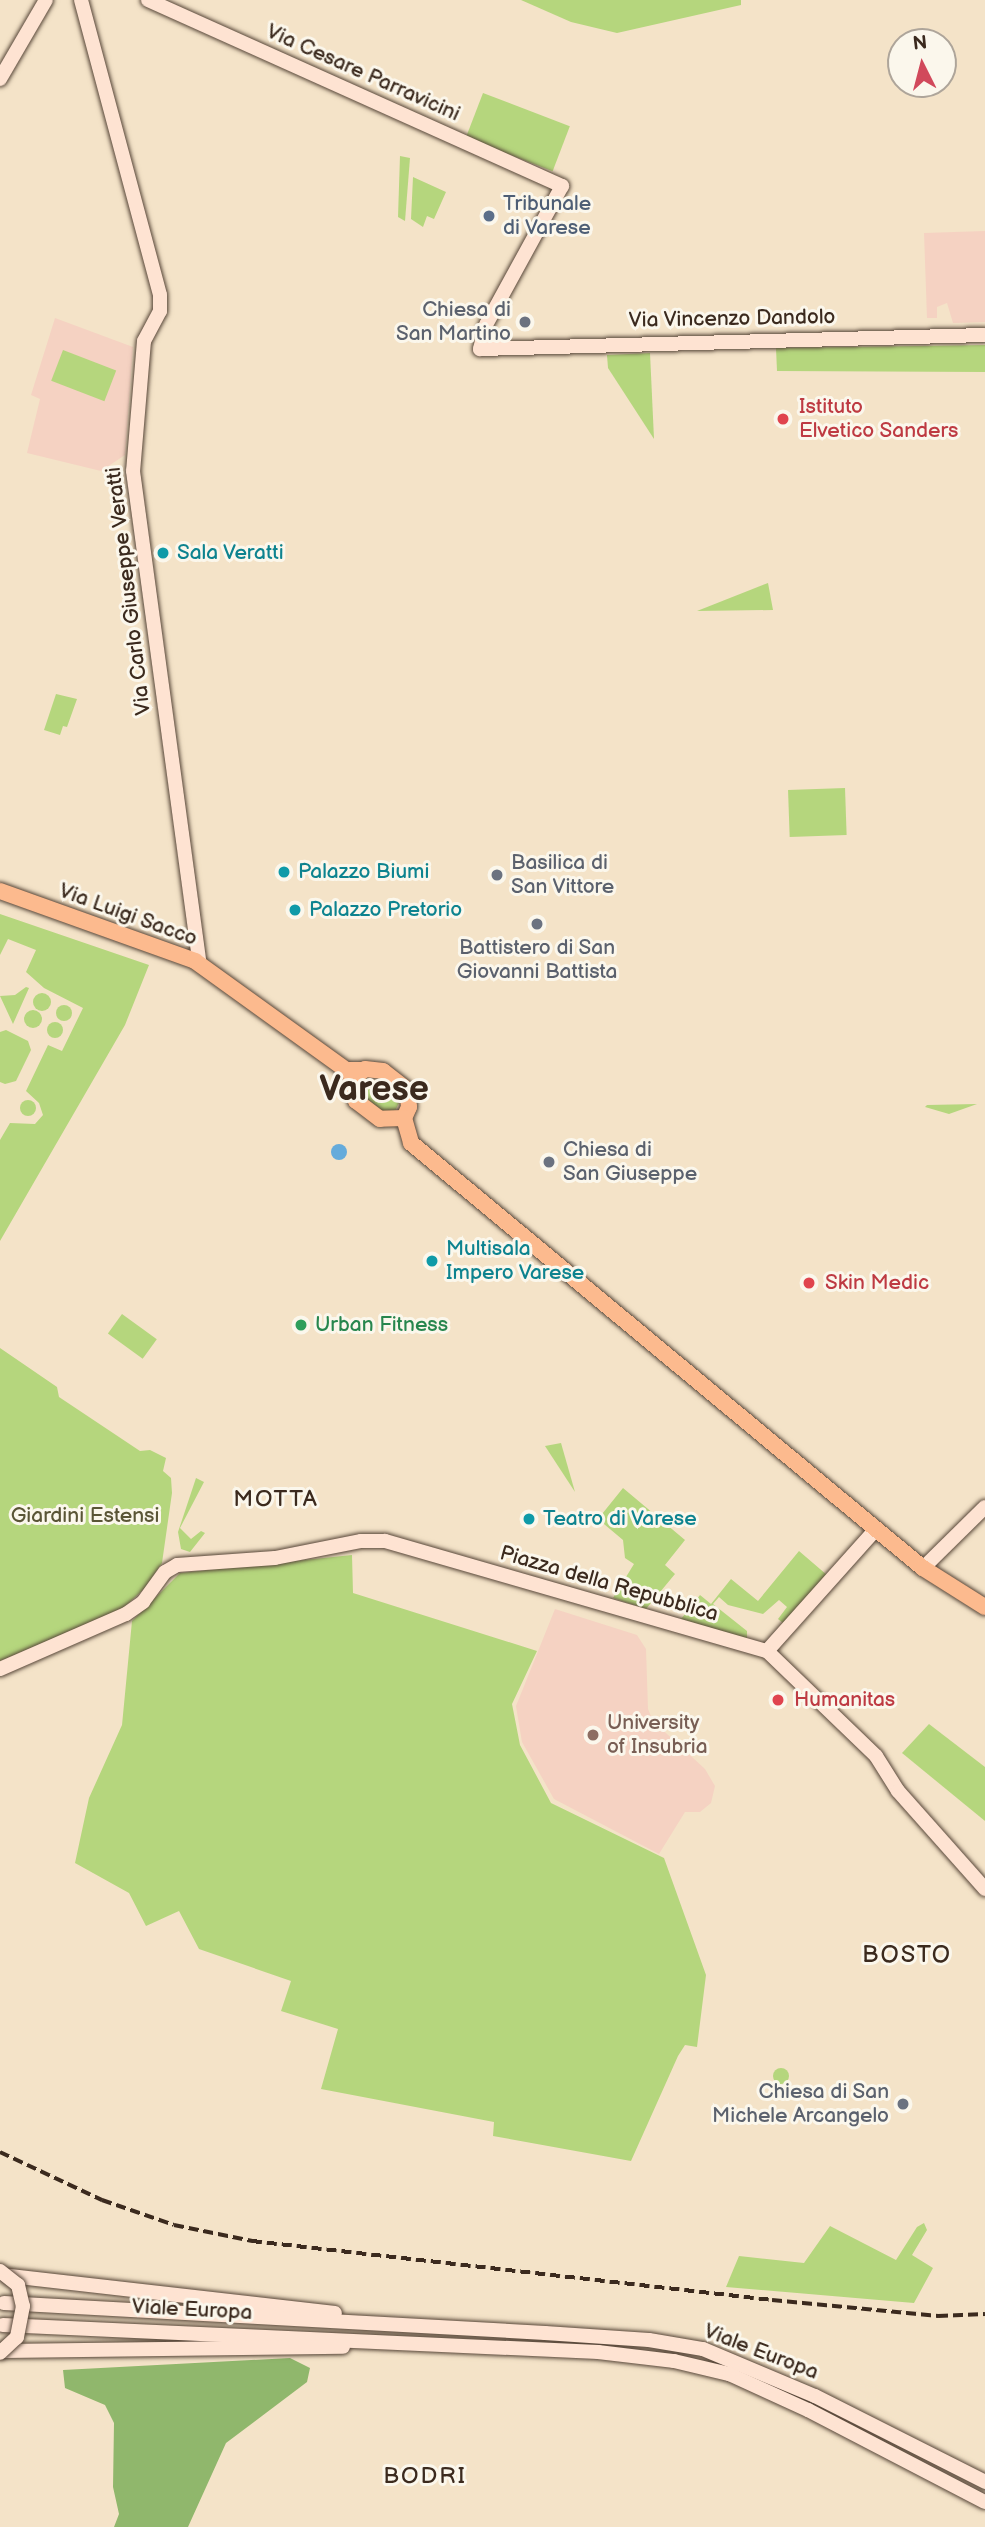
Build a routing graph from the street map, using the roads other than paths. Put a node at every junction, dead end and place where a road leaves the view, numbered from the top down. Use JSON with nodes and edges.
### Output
{"nodes":[{"id":1,"x":46,"y":0,"type":"edge"},
{"id":2,"x":81,"y":0,"type":"edge"},
{"id":3,"x":148,"y":0,"type":"edge"},
{"id":4,"x":0,"y":79,"type":"edge"},
{"id":5,"x":985,"y":335,"type":"edge"},
{"id":6,"x":480,"y":349,"type":"joint"},
{"id":7,"x":0,"y":893,"type":"edge"},
{"id":8,"x":200,"y":964,"type":"junction"},
{"id":9,"x":356,"y":1076,"type":"junction"},
{"id":10,"x":404,"y":1118,"type":"junction"},
{"id":11,"x":985,"y":1507,"type":"edge"},
{"id":12,"x":876,"y":1529,"type":"junction"},
{"id":13,"x":923,"y":1568,"type":"junction"},
{"id":14,"x":985,"y":1607,"type":"edge"},
{"id":15,"x":767,"y":1651,"type":"junction"},
{"id":16,"x":0,"y":1669,"type":"edge"},
{"id":17,"x":985,"y":1889,"type":"edge"},
{"id":18,"x":5,"y":2273,"type":"edge"},
{"id":19,"x":2,"y":2302,"type":"edge"},
{"id":20,"x":1,"y":2326,"type":"edge"},
{"id":21,"x":419,"y":2326,"type":"junction"},
{"id":22,"x":422,"y":2343,"type":"junction"},
{"id":23,"x":2,"y":2352,"type":"edge"},
{"id":24,"x":985,"y":2482,"type":"edge"},
{"id":25,"x":985,"y":2502,"type":"edge"}],
"edges":[{"from":1,"to":4,"type":"street"},
{"from":2,"to":8,"type":"street","name":"Via Carlo Giuseppe Veratti"},
{"from":3,"to":6,"type":"street","name":"Via Cesare Parravicini"},
{"from":5,"to":6,"type":"street","name":"Via Vincenzo Dandolo"},
{"from":7,"to":8,"type":"main road","name":"Via Luigi Sacco"},
{"from":8,"to":9,"type":"main road","name":"Via Luigi Sacco"},
{"from":9,"to":10,"type":"main road"},
{"from":9,"to":10,"type":"main road"},
{"from":10,"to":12,"type":"main road"},
{"from":11,"to":13,"type":"street"},
{"from":12,"to":13,"type":"main road"},
{"from":12,"to":15,"type":"street"},
{"from":13,"to":14,"type":"main road"},
{"from":15,"to":16,"type":"street","name":"Piazza della Repubblica"},
{"from":15,"to":17,"type":"street"},
{"from":18,"to":21,"type":"street","name":"Viale Europa"},
{"from":18,"to":23,"type":"street","bridge":true},
{"from":19,"to":20,"type":"street","name":"Viale Europa"},
{"from":19,"to":21,"type":"street","name":"Viale Europa"},
{"from":20,"to":22,"type":"street","name":"Viale Europa"},
{"from":21,"to":24,"type":"street","name":"Viale Europa"},
{"from":22,"to":23,"type":"street","name":"Viale Europa"},
{"from":22,"to":25,"type":"street","name":"Viale Europa"}]}
